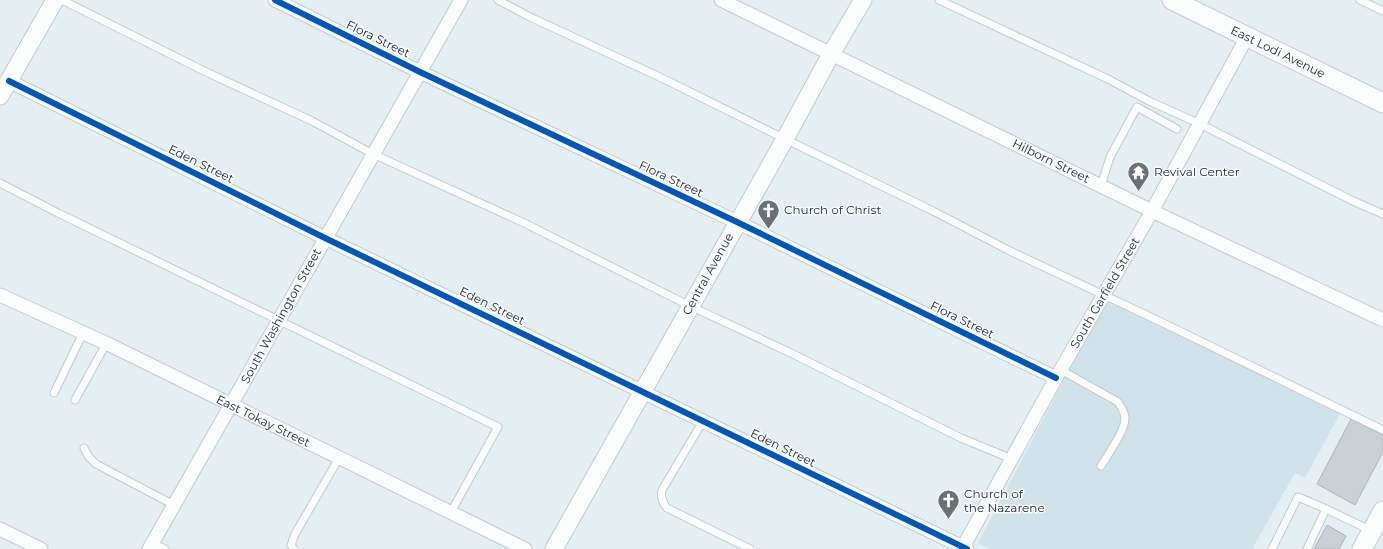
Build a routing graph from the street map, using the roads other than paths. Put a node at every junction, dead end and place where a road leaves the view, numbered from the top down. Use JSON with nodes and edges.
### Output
{"nodes":[{"id":1,"x":55,"y":0,"type":"edge"},
{"id":2,"x":62,"y":0,"type":"edge"},
{"id":3,"x":275,"y":0,"type":"edge"},
{"id":4,"x":461,"y":0,"type":"edge"},
{"id":5,"x":498,"y":0,"type":"edge"},
{"id":6,"x":720,"y":0,"type":"edge"},
{"id":7,"x":863,"y":0,"type":"edge"},
{"id":8,"x":939,"y":0,"type":"edge"},
{"id":9,"x":1175,"y":0,"type":"edge"},
{"id":10,"x":1360,"y":0,"type":"edge"},
{"id":11,"x":1383,"y":11,"type":"edge"},
{"id":12,"x":1247,"y":37,"type":"junction"},
{"id":13,"x":831,"y":54,"type":"junction"},
{"id":14,"x":420,"y":72,"type":"junction"},
{"id":15,"x":9,"y":81,"type":"junction"},
{"id":16,"x":0,"y":96,"type":"edge"},
{"id":17,"x":1383,"y":103,"type":"edge"},
{"id":18,"x":1200,"y":124,"type":"junction"},
{"id":19,"x":1177,"y":129,"type":"dead end"},
{"id":20,"x":785,"y":139,"type":"junction"},
{"id":21,"x":373,"y":154,"type":"junction"},
{"id":22,"x":0,"y":183,"type":"edge"},
{"id":23,"x":1101,"y":186,"type":"junction"},
{"id":24,"x":1152,"y":210,"type":"junction"},
{"id":25,"x":1383,"y":214,"type":"edge"},
{"id":26,"x":737,"y":222,"type":"junction"},
{"id":27,"x":325,"y":238,"type":"junction"},
{"id":28,"x":0,"y":295,"type":"edge"},
{"id":29,"x":1104,"y":296,"type":"junction"},
{"id":30,"x":690,"y":306,"type":"junction"},
{"id":31,"x":1383,"y":320,"type":"edge"},
{"id":32,"x":279,"y":321,"type":"junction"},
{"id":33,"x":83,"y":333,"type":"junction"},
{"id":34,"x":106,"y":344,"type":"junction"},
{"id":35,"x":1059,"y":374,"type":"junction"},
{"id":36,"x":642,"y":391,"type":"junction"},
{"id":37,"x":54,"y":393,"type":"dead end"},
{"id":38,"x":75,"y":400,"type":"dead end"},
{"id":39,"x":231,"y":405,"type":"junction"},
{"id":40,"x":703,"y":421,"type":"junction"},
{"id":41,"x":1383,"y":430,"type":"edge"},
{"id":42,"x":84,"y":448,"type":"dead end"},
{"id":43,"x":339,"y":458,"type":"junction"},
{"id":44,"x":1012,"y":459,"type":"junction"},
{"id":45,"x":1101,"y":466,"type":"dead end"},
{"id":46,"x":174,"y":505,"type":"junction"},
{"id":47,"x":1326,"y":508,"type":"junction"},
{"id":48,"x":1383,"y":510,"type":"edge"},
{"id":49,"x":451,"y":512,"type":"junction"},
{"id":50,"x":0,"y":529,"type":"edge"},
{"id":51,"x":1372,"y":531,"type":"junction"},
{"id":52,"x":150,"y":546,"type":"edge"},
{"id":53,"x":964,"y":548,"type":"edge"},
{"id":54,"x":41,"y":549,"type":"edge"},
{"id":55,"x":164,"y":549,"type":"edge"},
{"id":56,"x":294,"y":549,"type":"edge"},
{"id":57,"x":525,"y":549,"type":"edge"},
{"id":58,"x":554,"y":549,"type":"edge"},
{"id":59,"x":750,"y":549,"type":"edge"},
{"id":60,"x":1272,"y":549,"type":"edge"},
{"id":61,"x":1307,"y":549,"type":"edge"},
{"id":62,"x":1362,"y":549,"type":"edge"}],
"edges":[{"from":1,"to":15,"type":"street"},
{"from":2,"to":21,"type":"lane"},
{"from":3,"to":14,"type":"street","name":"Flora Street"},
{"from":4,"to":14,"type":"street","name":"South Washington Street"},
{"from":5,"to":20,"type":"lane"},
{"from":6,"to":13,"type":"street","name":"Hilborn Street"},
{"from":7,"to":13,"type":"street","name":"Central Avenue"},
{"from":8,"to":18,"type":"lane"},
{"from":9,"to":12,"type":"main road","name":"East Lodi Avenue"},
{"from":10,"to":11,"type":"lane"},
{"from":12,"to":17,"type":"main road","name":"East Lodi Avenue"},
{"from":12,"to":18,"type":"street","name":"South Garfield Street"},
{"from":13,"to":20,"type":"street","name":"Central Avenue"},
{"from":13,"to":23,"type":"street","name":"Hilborn Street"},
{"from":14,"to":21,"type":"street","name":"South Washington Street"},
{"from":14,"to":26,"type":"street","name":"Flora Street"},
{"from":15,"to":16,"type":"street"},
{"from":15,"to":27,"type":"street","name":"Eden Street"},
{"from":18,"to":24,"type":"street","name":"South Garfield Street"},
{"from":18,"to":25,"type":"lane"},
{"from":19,"to":23,"type":"lane"},
{"from":20,"to":26,"type":"street","name":"Central Avenue"},
{"from":20,"to":29,"type":"lane"},
{"from":21,"to":27,"type":"street","name":"South Washington Street"},
{"from":21,"to":30,"type":"lane"},
{"from":22,"to":32,"type":"lane"},
{"from":23,"to":24,"type":"street","name":"Hilborn Street"},
{"from":24,"to":29,"type":"street","name":"South Garfield Street"},
{"from":24,"to":31,"type":"street","name":"Hilborn Street"},
{"from":26,"to":30,"type":"street","name":"Central Avenue"},
{"from":26,"to":35,"type":"street","name":"Flora Street"},
{"from":27,"to":32,"type":"street","name":"South Washington Street"},
{"from":27,"to":36,"type":"street","name":"Eden Street"},
{"from":28,"to":33,"type":"street","name":"East Tokay Street"},
{"from":29,"to":35,"type":"street","name":"South Garfield Street"},
{"from":29,"to":41,"type":"lane"},
{"from":30,"to":36,"type":"street","name":"Central Avenue"},
{"from":30,"to":44,"type":"lane"},
{"from":32,"to":39,"type":"street","name":"South Washington Street"},
{"from":32,"to":49,"type":"lane"},
{"from":33,"to":34,"type":"street","name":"East Tokay Street"},
{"from":33,"to":37,"type":"lane"},
{"from":34,"to":38,"type":"lane"},
{"from":34,"to":39,"type":"street","name":"East Tokay Street"},
{"from":35,"to":44,"type":"street","name":"South Garfield Street"},
{"from":35,"to":45,"type":"lane"},
{"from":36,"to":40,"type":"street","name":"Eden Street"},
{"from":36,"to":58,"type":"street","name":"Central Avenue"},
{"from":39,"to":43,"type":"street","name":"East Tokay Street"},
{"from":39,"to":46,"type":"street","name":"South Washington Street"},
{"from":40,"to":53,"type":"street","name":"Eden Street"},
{"from":40,"to":59,"type":"lane"},
{"from":42,"to":46,"type":"lane"},
{"from":43,"to":49,"type":"street","name":"East Tokay Street"},
{"from":43,"to":56,"type":"lane"},
{"from":44,"to":53,"type":"street","name":"South Garfield Street"},
{"from":46,"to":52,"type":"street","name":"South Washington Street"},
{"from":47,"to":51,"type":"lane"},
{"from":47,"to":60,"type":"lane"},
{"from":47,"to":61,"type":"lane"},
{"from":48,"to":51,"type":"main road"},
{"from":49,"to":57,"type":"street","name":"East Tokay Street"},
{"from":50,"to":54,"type":"street"},
{"from":51,"to":62,"type":"main road"},
{"from":52,"to":55,"type":"lane"}]}
